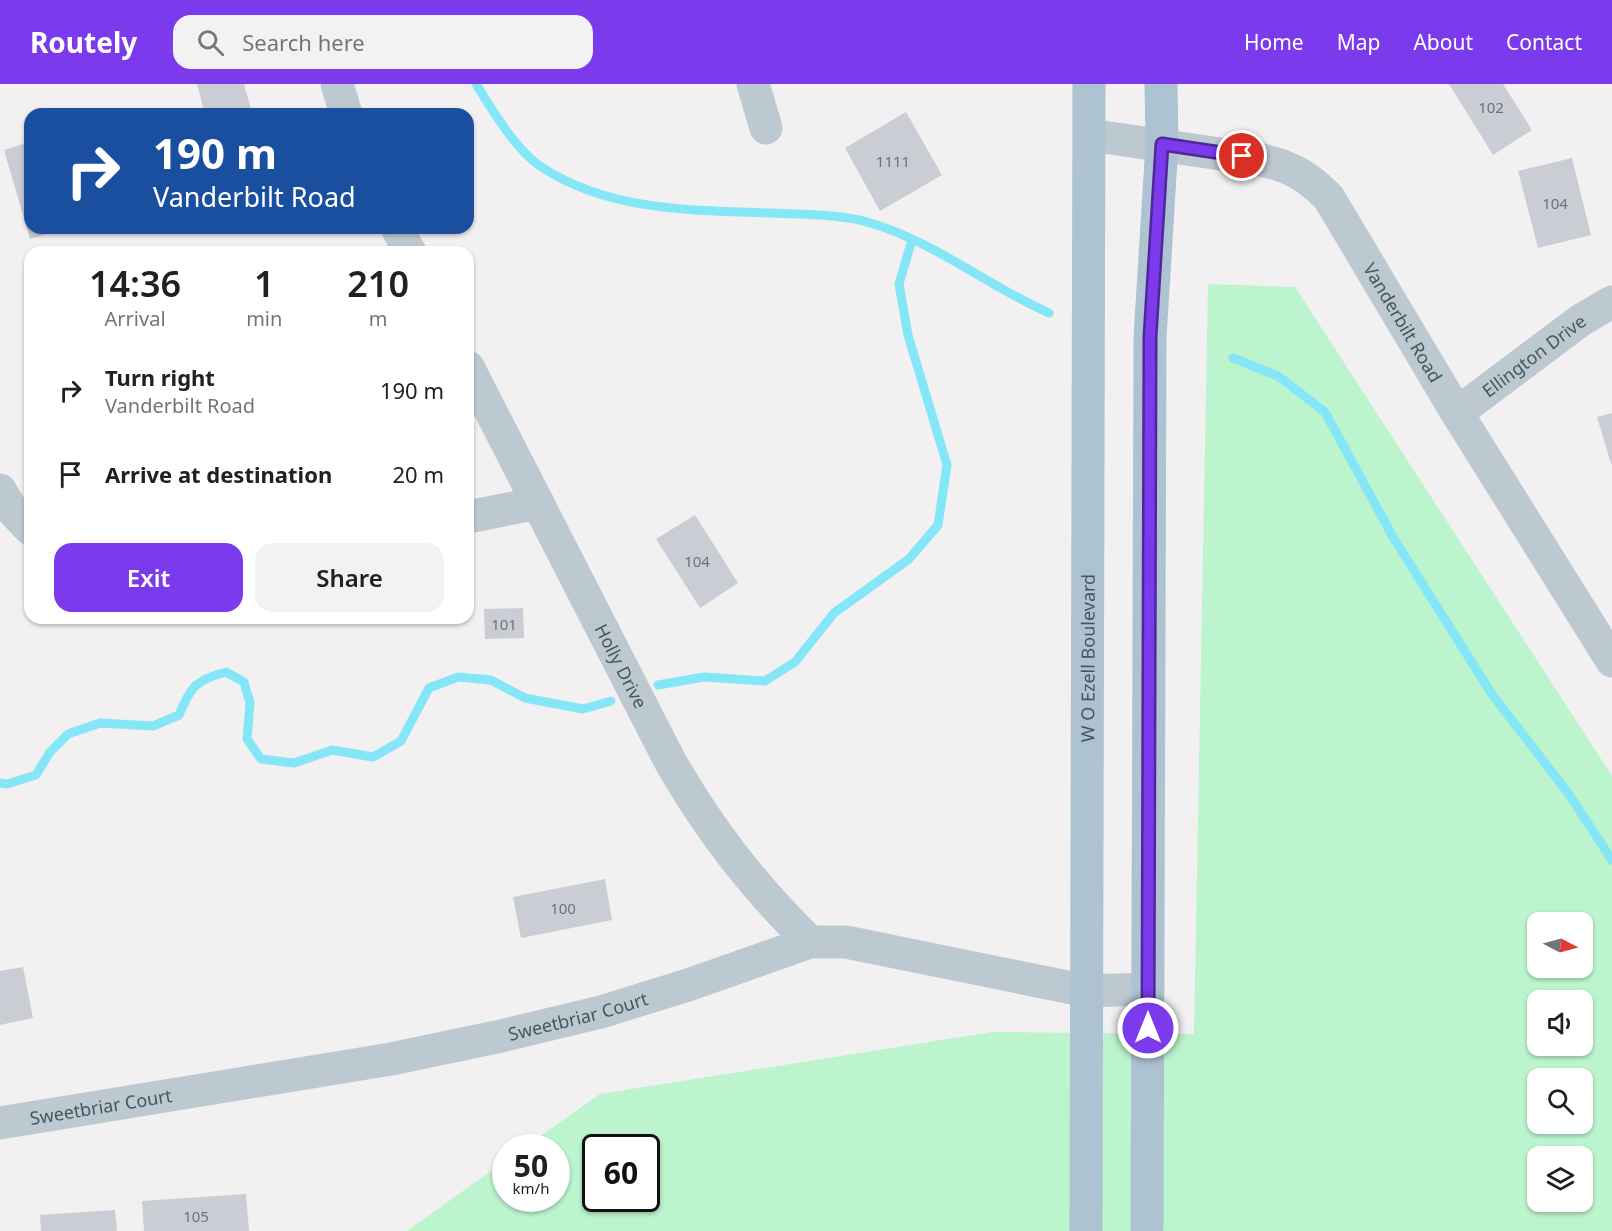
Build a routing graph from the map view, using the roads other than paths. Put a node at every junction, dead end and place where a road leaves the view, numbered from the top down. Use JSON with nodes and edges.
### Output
{"nodes":[{"id":1,"x":337,"y":84,"type":"edge"},
{"id":2,"x":753,"y":84,"type":"edge"},
{"id":3,"x":1089,"y":84,"type":"edge"},
{"id":4,"x":1161,"y":84,"type":"edge"},
{"id":5,"x":344,"y":108,"type":"edge"},
{"id":6,"x":766,"y":128,"type":"dead end"},
{"id":7,"x":1089,"y":135,"type":"junction"},
{"id":8,"x":1162,"y":144,"type":"junction"},
{"id":9,"x":1612,"y":302,"type":"edge"},
{"id":10,"x":474,"y":379,"type":"edge"},
{"id":11,"x":1457,"y":413,"type":"junction"},
{"id":12,"x":0,"y":489,"type":"edge"},
{"id":13,"x":538,"y":503,"type":"junction"},
{"id":14,"x":474,"y":516,"type":"edge"},
{"id":15,"x":24,"y":523,"type":"edge"},
{"id":16,"x":1612,"y":661,"type":"edge"},
{"id":17,"x":810,"y":942,"type":"junction"},
{"id":18,"x":1148,"y":989,"type":"junction"},
{"id":19,"x":1087,"y":991,"type":"junction"},
{"id":20,"x":0,"y":1123,"type":"edge"},
{"id":21,"x":1086,"y":1231,"type":"edge"},
{"id":22,"x":1147,"y":1231,"type":"edge"}],
"edges":[{"from":1,"to":5,"type":"street"},
{"from":2,"to":6,"type":"street"},
{"from":3,"to":7,"type":"main road","name":"W O Ezell Boulevard"},
{"from":4,"to":8,"type":"main road"},
{"from":7,"to":8,"type":"street","name":"Vanderbilt Road"},
{"from":7,"to":19,"type":"main road","name":"W O Ezell Boulevard"},
{"from":8,"to":11,"type":"street","name":"Vanderbilt Road"},
{"from":8,"to":18,"type":"main road"},
{"from":9,"to":11,"type":"street","name":"Ellington Drive"},
{"from":10,"to":13,"type":"street","name":"Holly Drive"},
{"from":11,"to":16,"type":"street","name":"Vanderbilt Road"},
{"from":12,"to":15,"type":"street"},
{"from":13,"to":14,"type":"street"},
{"from":13,"to":17,"type":"street","name":"Holly Drive"},
{"from":17,"to":19,"type":"street","name":"Sweetbriar Court"},
{"from":17,"to":20,"type":"street","name":"Sweetbriar Court"},
{"from":18,"to":19,"type":"street","name":"Sweetbriar Court"},
{"from":18,"to":22,"type":"main road"},
{"from":19,"to":21,"type":"main road","name":"W O Ezell Boulevard"}]}
